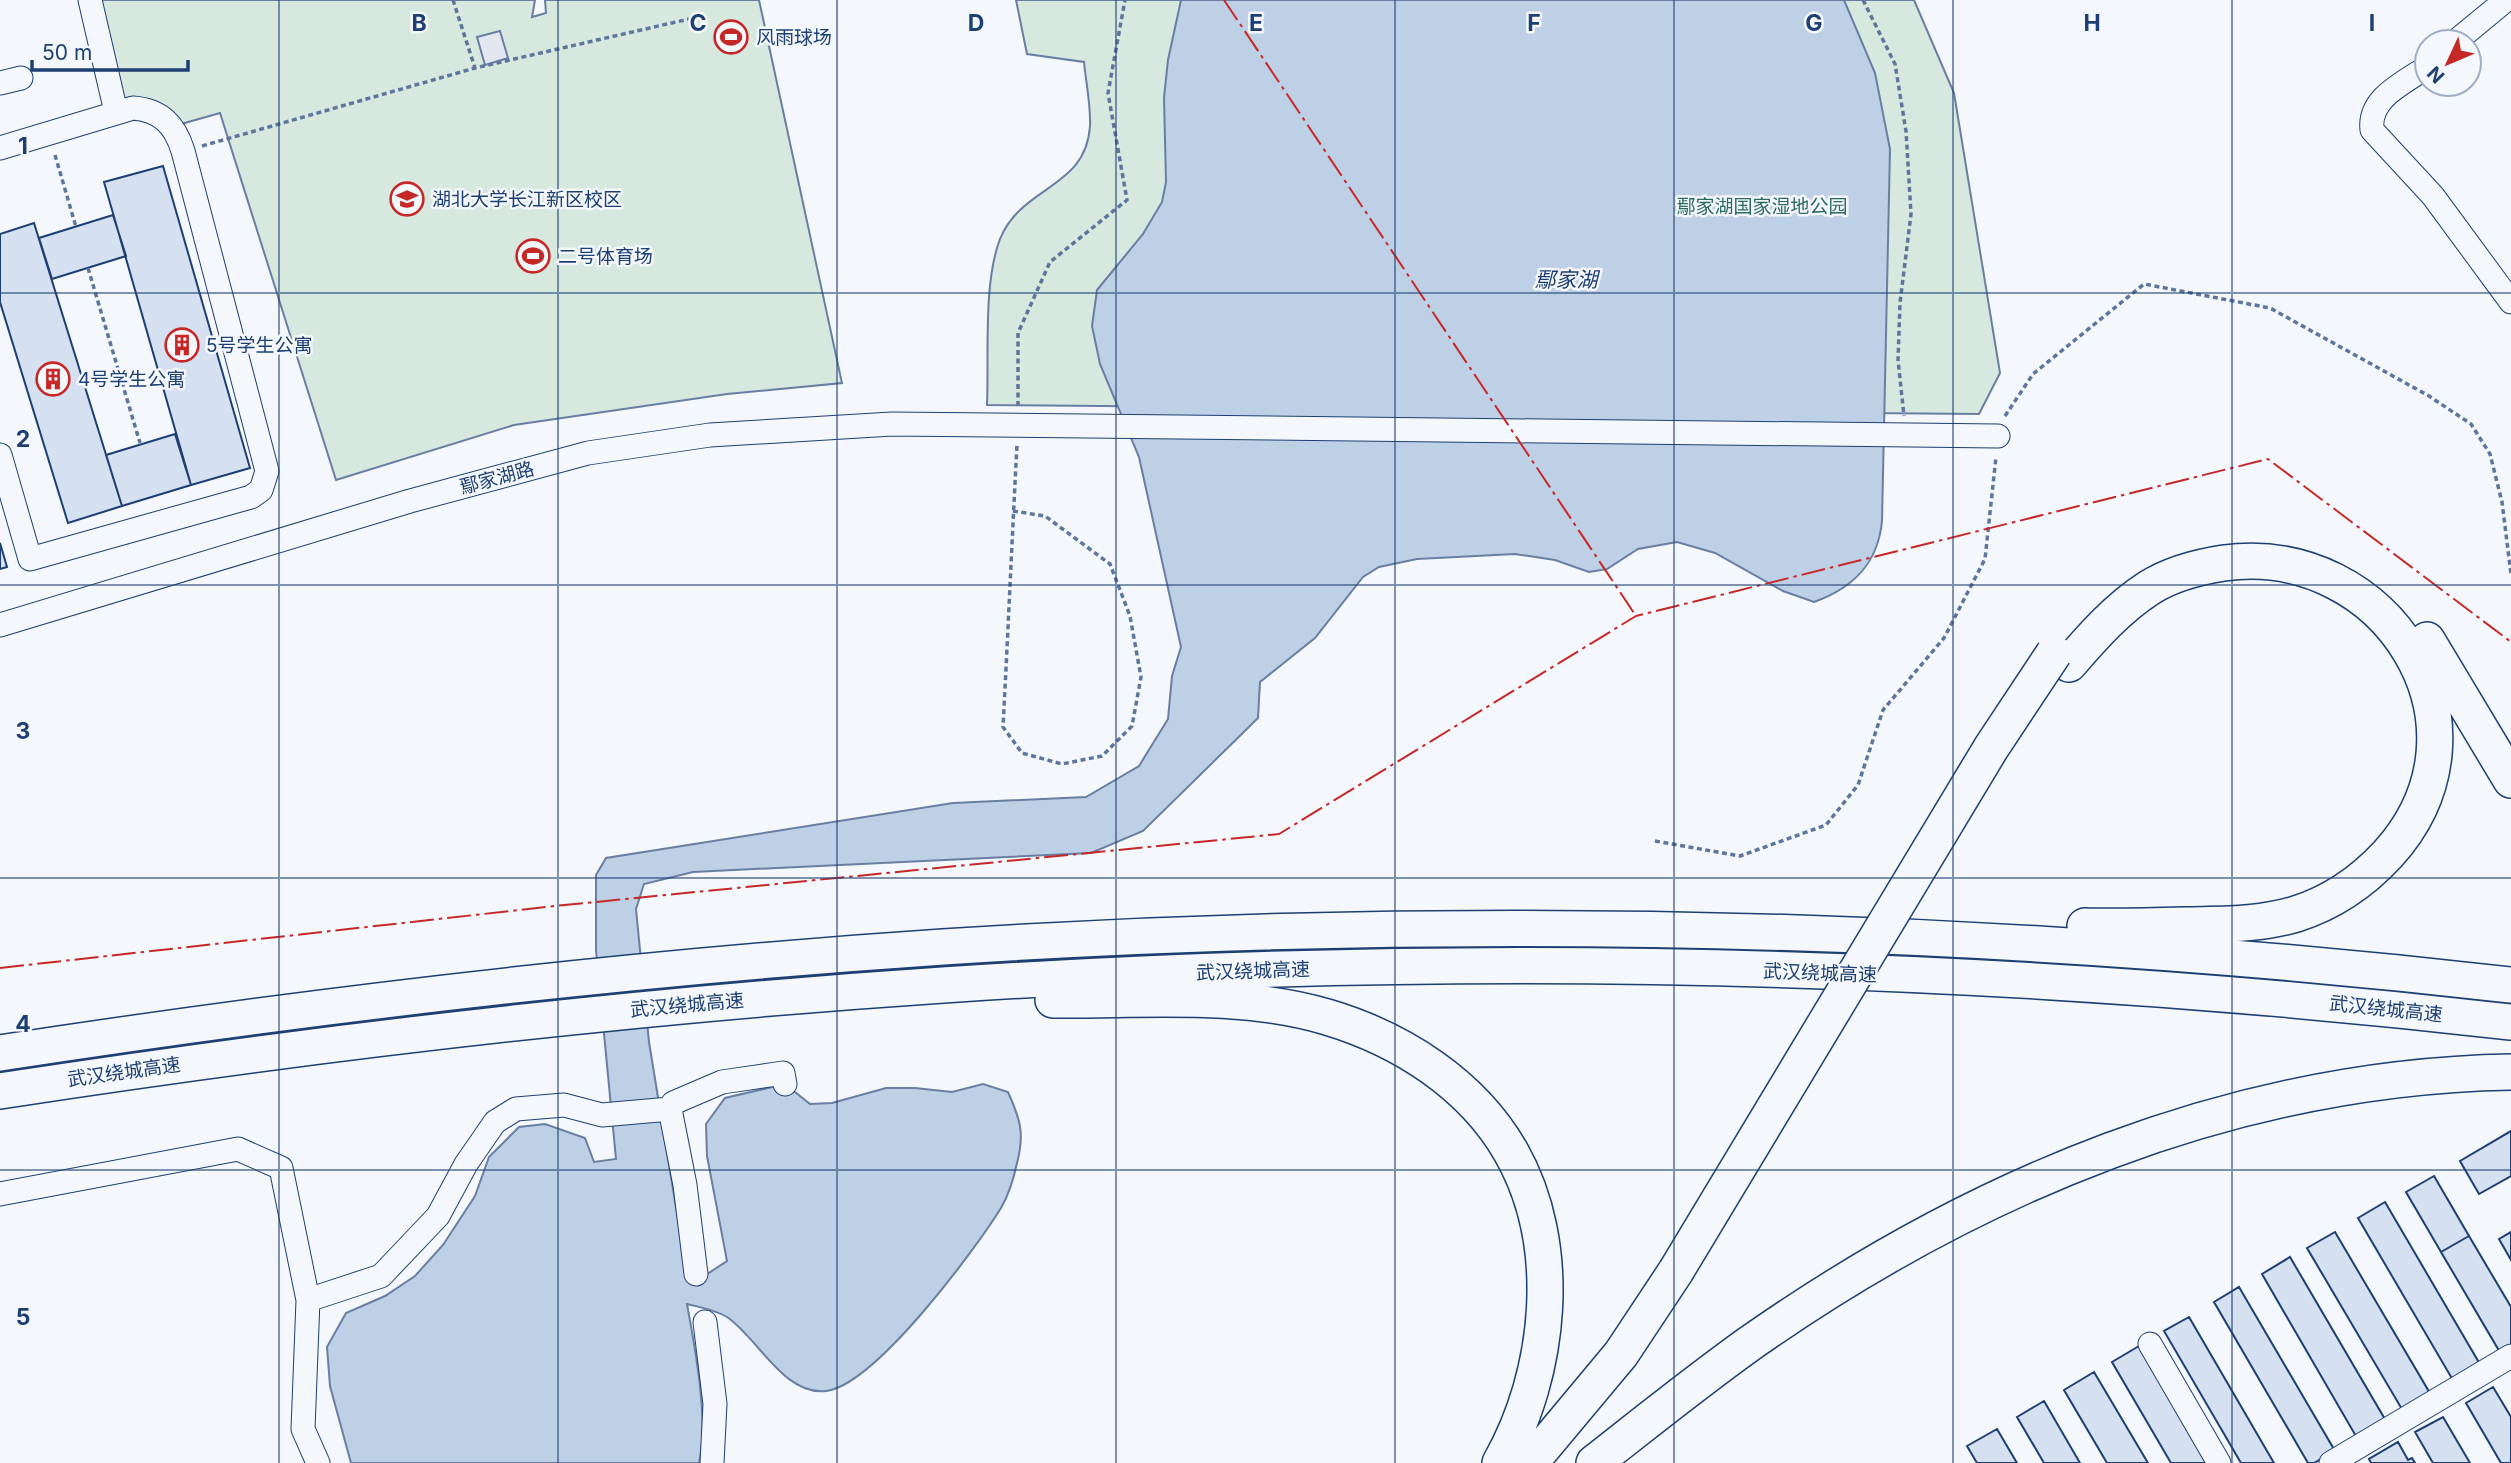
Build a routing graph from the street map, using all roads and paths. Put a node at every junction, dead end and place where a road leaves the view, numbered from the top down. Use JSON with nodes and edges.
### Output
{"nodes":[{"id":1,"x":90,"y":0,"type":"edge"},
{"id":2,"x":453,"y":0,"type":"edge"},
{"id":3,"x":1125,"y":0,"type":"edge"},
{"id":4,"x":1863,"y":0,"type":"edge"},
{"id":5,"x":2506,"y":0,"type":"edge"},
{"id":6,"x":689,"y":19,"type":"dead end"},
{"id":7,"x":2472,"y":28,"type":"edge"},
{"id":8,"x":475,"y":68,"type":"junction"},
{"id":9,"x":2413,"y":77,"type":"edge"},
{"id":10,"x":116,"y":112,"type":"junction"},
{"id":11,"x":49,"y":132,"type":"junction"},
{"id":12,"x":0,"y":148,"type":"edge"},
{"id":13,"x":183,"y":152,"type":"junction"},
{"id":14,"x":76,"y":227,"type":"dead end"},
{"id":15,"x":88,"y":268,"type":"dead end"},
{"id":16,"x":2511,"y":302,"type":"edge"},
{"id":17,"x":1014,"y":428,"type":"junction"},
{"id":18,"x":1906,"y":433,"type":"junction"},
{"id":19,"x":1998,"y":436,"type":"junction"},
{"id":20,"x":140,"y":443,"type":"dead end"},
{"id":21,"x":0,"y":455,"type":"edge"},
{"id":22,"x":1013,"y":511,"type":"junction"},
{"id":23,"x":2511,"y":574,"type":"edge"},
{"id":24,"x":0,"y":625,"type":"edge"},
{"id":25,"x":2062,"y":659,"type":"junction"},
{"id":26,"x":2511,"y":780,"type":"edge"},
{"id":27,"x":1655,"y":841,"type":"dead end"},
{"id":28,"x":1562,"y":930,"type":"junction"},
{"id":29,"x":2511,"y":985,"type":"edge"},
{"id":30,"x":685,"y":1006,"type":"junction"},
{"id":31,"x":2511,"y":1022,"type":"edge"},
{"id":32,"x":0,"y":1053,"type":"edge"},
{"id":33,"x":2511,"y":1072,"type":"edge"},
{"id":34,"x":785,"y":1084,"type":"dead end"},
{"id":35,"x":0,"y":1091,"type":"edge"},
{"id":36,"x":670,"y":1109,"type":"junction"},
{"id":37,"x":0,"y":1194,"type":"edge"},
{"id":38,"x":696,"y":1273,"type":"dead end"},
{"id":39,"x":1684,"y":1276,"type":"junction"},
{"id":40,"x":307,"y":1300,"type":"junction"},
{"id":41,"x":705,"y":1322,"type":"dead end"},
{"id":42,"x":2150,"y":1344,"type":"dead end"},
{"id":43,"x":2511,"y":1356,"type":"edge"},
{"id":44,"x":318,"y":1463,"type":"edge"},
{"id":45,"x":712,"y":1463,"type":"edge"},
{"id":46,"x":1500,"y":1463,"type":"edge"},
{"id":47,"x":1530,"y":1463,"type":"edge"},
{"id":48,"x":1554,"y":1463,"type":"edge"},
{"id":49,"x":1594,"y":1463,"type":"edge"},
{"id":50,"x":2219,"y":1463,"type":"edge"},
{"id":51,"x":2330,"y":1463,"type":"edge"}],
"edges":[{"from":1,"to":10,"type":"street"},
{"from":2,"to":8,"type":"path"},
{"from":3,"to":17,"type":"path"},
{"from":4,"to":18,"type":"path"},
{"from":5,"to":7,"type":"street"},
{"from":6,"to":8,"type":"path"},
{"from":8,"to":13,"type":"path"},
{"from":9,"to":16,"type":"street"},
{"from":10,"to":11,"type":"street"},
{"from":10,"to":13,"type":"street"},
{"from":11,"to":12,"type":"street"},
{"from":11,"to":14,"type":"path"},
{"from":13,"to":21,"type":"street"},
{"from":15,"to":20,"type":"path"},
{"from":17,"to":18,"type":"street","name":"鄢家湖路"},
{"from":17,"to":22,"type":"path"},
{"from":17,"to":24,"type":"street","name":"鄢家湖路"},
{"from":18,"to":19,"type":"street","name":"鄢家湖路"},
{"from":19,"to":23,"type":"path"},
{"from":19,"to":27,"type":"path"},
{"from":22,"to":22,"type":"path"},
{"from":25,"to":26,"type":"highway"},
{"from":25,"to":28,"type":"highway"},
{"from":25,"to":39,"type":"highway","bridge":true},
{"from":28,"to":29,"type":"highway","name":"武汉绕城高速"},
{"from":28,"to":32,"type":"highway","name":"武汉绕城高速"},
{"from":30,"to":31,"type":"highway","name":"武汉绕城高速"},
{"from":30,"to":35,"type":"highway","name":"武汉绕城高速"},
{"from":30,"to":46,"type":"highway"},
{"from":33,"to":49,"type":"highway"},
{"from":34,"to":36,"type":"street"},
{"from":36,"to":38,"type":"street"},
{"from":36,"to":40,"type":"street"},
{"from":37,"to":40,"type":"street"},
{"from":39,"to":47,"type":"highway"},
{"from":39,"to":48,"type":"highway"},
{"from":40,"to":44,"type":"street"},
{"from":41,"to":45,"type":"street"},
{"from":42,"to":50,"type":"street"},
{"from":43,"to":51,"type":"street"}]}
